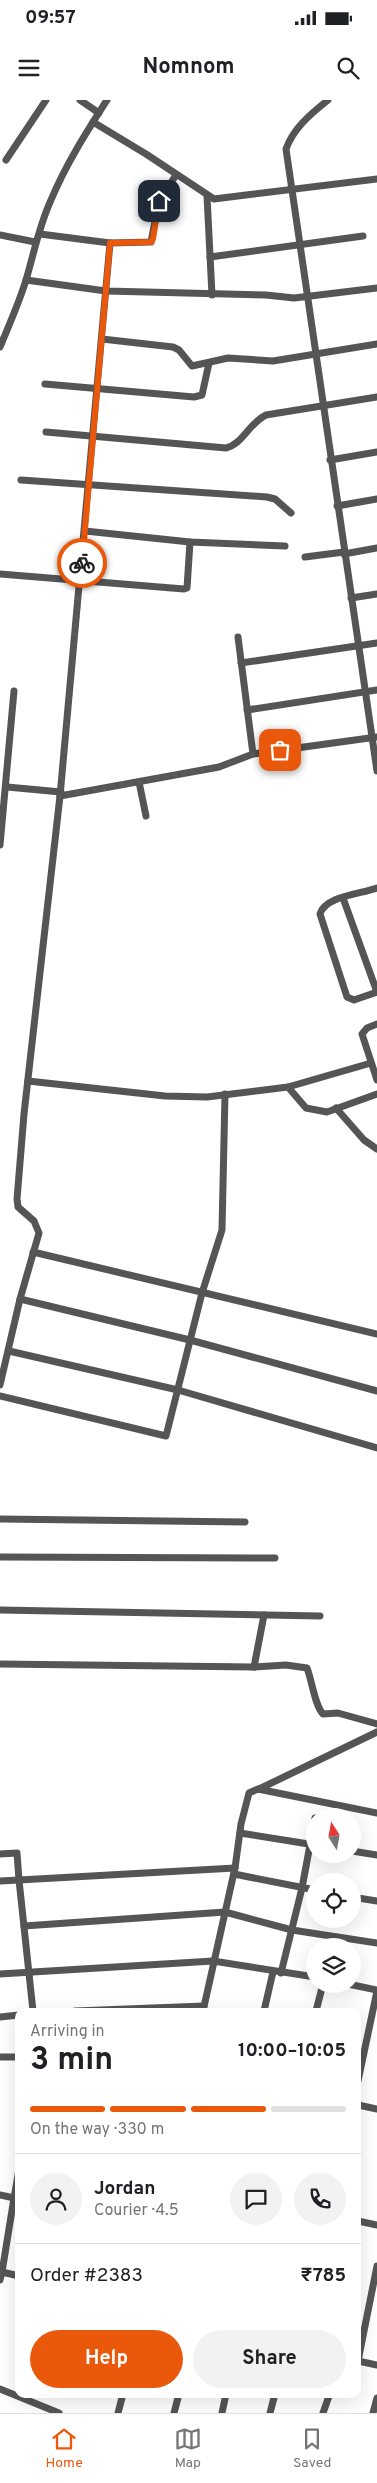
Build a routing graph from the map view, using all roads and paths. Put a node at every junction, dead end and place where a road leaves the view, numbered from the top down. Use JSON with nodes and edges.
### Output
{"nodes":[{"id":1,"x":46,"y":100,"type":"edge"},
{"id":2,"x":80,"y":100,"type":"edge"},
{"id":3,"x":107,"y":100,"type":"edge"},
{"id":4,"x":328,"y":100,"type":"edge"},
{"id":5,"x":99,"y":112,"type":"junction"},
{"id":6,"x":93,"y":122,"type":"junction"},
{"id":7,"x":6,"y":160,"type":"dead end"},
{"id":8,"x":176,"y":175,"type":"junction"},
{"id":9,"x":377,"y":179,"type":"edge"},
{"id":10,"x":292,"y":191,"type":"junction"},
{"id":11,"x":206,"y":196,"type":"junction"},
{"id":12,"x":40,"y":234,"type":"junction"},
{"id":13,"x":0,"y":235,"type":"edge"},
{"id":14,"x":363,"y":236,"type":"dead end"},
{"id":15,"x":35,"y":242,"type":"junction"},
{"id":16,"x":110,"y":243,"type":"junction"},
{"id":17,"x":300,"y":244,"type":"junction"},
{"id":18,"x":210,"y":257,"type":"junction"},
{"id":19,"x":26,"y":280,"type":"junction"},
{"id":20,"x":377,"y":288,"type":"edge"},
{"id":21,"x":106,"y":291,"type":"junction"},
{"id":22,"x":212,"y":295,"type":"junction"},
{"id":23,"x":307,"y":298,"type":"junction"},
{"id":24,"x":102,"y":339,"type":"junction"},
{"id":25,"x":377,"y":344,"type":"edge"},
{"id":26,"x":0,"y":348,"type":"edge"},
{"id":27,"x":315,"y":354,"type":"junction"},
{"id":28,"x":209,"y":363,"type":"junction"},
{"id":29,"x":45,"y":384,"type":"dead end"},
{"id":30,"x":97,"y":388,"type":"junction"},
{"id":31,"x":377,"y":398,"type":"edge"},
{"id":32,"x":323,"y":407,"type":"junction"},
{"id":33,"x":46,"y":432,"type":"dead end"},
{"id":34,"x":93,"y":435,"type":"junction"},
{"id":35,"x":377,"y":452,"type":"edge"},
{"id":36,"x":330,"y":460,"type":"junction"},
{"id":37,"x":21,"y":480,"type":"dead end"},
{"id":38,"x":89,"y":485,"type":"junction"},
{"id":39,"x":377,"y":499,"type":"edge"},
{"id":40,"x":337,"y":506,"type":"junction"},
{"id":41,"x":291,"y":512,"type":"dead end"},
{"id":42,"x":84,"y":531,"type":"junction"},
{"id":43,"x":190,"y":542,"type":"junction"},
{"id":44,"x":286,"y":546,"type":"dead end"},
{"id":45,"x":377,"y":548,"type":"edge"},
{"id":46,"x":344,"y":552,"type":"junction"},
{"id":47,"x":304,"y":557,"type":"dead end"},
{"id":48,"x":0,"y":574,"type":"edge"},
{"id":49,"x":80,"y":581,"type":"junction"},
{"id":50,"x":377,"y":594,"type":"edge"},
{"id":51,"x":351,"y":598,"type":"junction"},
{"id":52,"x":238,"y":637,"type":"dead end"},
{"id":53,"x":377,"y":643,"type":"edge"},
{"id":54,"x":358,"y":646,"type":"junction"},
{"id":55,"x":241,"y":663,"type":"junction"},
{"id":56,"x":377,"y":690,"type":"edge"},
{"id":57,"x":14,"y":691,"type":"dead end"},
{"id":58,"x":365,"y":692,"type":"junction"},
{"id":59,"x":247,"y":710,"type":"junction"},
{"id":60,"x":374,"y":738,"type":"edge"},
{"id":61,"x":252,"y":754,"type":"junction"},
{"id":62,"x":377,"y":771,"type":"edge"},
{"id":63,"x":139,"y":782,"type":"junction"},
{"id":64,"x":7,"y":787,"type":"junction"},
{"id":65,"x":60,"y":794,"type":"junction"},
{"id":66,"x":146,"y":816,"type":"dead end"},
{"id":67,"x":0,"y":845,"type":"edge"},
{"id":68,"x":377,"y":890,"type":"edge"},
{"id":69,"x":343,"y":898,"type":"junction"},
{"id":70,"x":377,"y":992,"type":"edge"},
{"id":71,"x":377,"y":1024,"type":"edge"},
{"id":72,"x":371,"y":1063,"type":"junction"},
{"id":73,"x":377,"y":1080,"type":"edge"},
{"id":74,"x":28,"y":1082,"type":"junction"},
{"id":75,"x":288,"y":1087,"type":"junction"},
{"id":76,"x":225,"y":1094,"type":"junction"},
{"id":77,"x":377,"y":1094,"type":"edge"},
{"id":78,"x":336,"y":1108,"type":"junction"},
{"id":79,"x":377,"y":1149,"type":"edge"},
{"id":80,"x":33,"y":1252,"type":"junction"},
{"id":81,"x":202,"y":1293,"type":"junction"},
{"id":82,"x":20,"y":1299,"type":"junction"},
{"id":83,"x":377,"y":1334,"type":"edge"},
{"id":84,"x":190,"y":1340,"type":"junction"},
{"id":85,"x":9,"y":1351,"type":"junction"},
{"id":86,"x":0,"y":1385,"type":"edge"},
{"id":87,"x":178,"y":1390,"type":"junction"},
{"id":88,"x":377,"y":1391,"type":"edge"},
{"id":89,"x":0,"y":1396,"type":"edge"},
{"id":90,"x":377,"y":1448,"type":"edge"},
{"id":91,"x":0,"y":1519,"type":"edge"},
{"id":92,"x":245,"y":1522,"type":"dead end"},
{"id":93,"x":0,"y":1557,"type":"edge"},
{"id":94,"x":275,"y":1558,"type":"dead end"},
{"id":95,"x":0,"y":1610,"type":"edge"},
{"id":96,"x":264,"y":1615,"type":"junction"},
{"id":97,"x":320,"y":1616,"type":"dead end"},
{"id":98,"x":0,"y":1664,"type":"edge"},
{"id":99,"x":254,"y":1667,"type":"junction"},
{"id":100,"x":377,"y":1724,"type":"edge"},
{"id":101,"x":377,"y":1732,"type":"edge"},
{"id":102,"x":258,"y":1789,"type":"junction"},
{"id":103,"x":318,"y":1802,"type":"junction"},
{"id":104,"x":317,"y":1808,"type":"edge"},
{"id":105,"x":377,"y":1813,"type":"edge"},
{"id":106,"x":240,"y":1833,"type":"junction"},
{"id":107,"x":306,"y":1844,"type":"edge"},
{"id":108,"x":361,"y":1852,"type":"edge"},
{"id":109,"x":0,"y":1854,"type":"edge"},
{"id":110,"x":377,"y":1855,"type":"edge"},
{"id":111,"x":308,"y":1863,"type":"edge"},
{"id":112,"x":234,"y":1871,"type":"junction"},
{"id":113,"x":19,"y":1880,"type":"junction"},
{"id":114,"x":0,"y":1881,"type":"edge"},
{"id":115,"x":302,"y":1888,"type":"junction"},
{"id":116,"x":306,"y":1889,"type":"edge"},
{"id":117,"x":361,"y":1898,"type":"edge"},
{"id":118,"x":377,"y":1901,"type":"edge"},
{"id":119,"x":225,"y":1912,"type":"junction"},
{"id":120,"x":24,"y":1926,"type":"junction"},
{"id":121,"x":292,"y":1930,"type":"junction"},
{"id":122,"x":377,"y":1943,"type":"edge"},
{"id":123,"x":213,"y":1961,"type":"junction"},
{"id":124,"x":29,"y":1972,"type":"junction"},
{"id":125,"x":273,"y":1972,"type":"junction"},
{"id":126,"x":281,"y":1973,"type":"junction"},
{"id":127,"x":0,"y":1974,"type":"edge"},
{"id":128,"x":306,"y":1976,"type":"edge"},
{"id":129,"x":361,"y":1987,"type":"edge"},
{"id":130,"x":377,"y":1990,"type":"edge"},
{"id":131,"x":321,"y":1993,"type":"edge"},
{"id":132,"x":33,"y":2008,"type":"edge"},
{"id":133,"x":204,"y":2008,"type":"edge"},
{"id":134,"x":265,"y":2008,"type":"edge"},
{"id":135,"x":317,"y":2008,"type":"edge"},
{"id":136,"x":15,"y":2016,"type":"edge"},
{"id":137,"x":0,"y":2017,"type":"edge"},
{"id":138,"x":15,"y":2056,"type":"edge"},
{"id":139,"x":0,"y":2058,"type":"edge"},
{"id":140,"x":361,"y":2067,"type":"edge"},
{"id":141,"x":361,"y":2106,"type":"edge"},
{"id":142,"x":377,"y":2109,"type":"edge"},
{"id":143,"x":0,"y":2196,"type":"edge"},
{"id":144,"x":15,"y":2198,"type":"edge"},
{"id":145,"x":15,"y":2203,"type":"edge"},
{"id":146,"x":361,"y":2222,"type":"edge"},
{"id":147,"x":377,"y":2225,"type":"edge"},
{"id":148,"x":377,"y":2266,"type":"edge"},
{"id":149,"x":2,"y":2272,"type":"junction"},
{"id":150,"x":15,"y":2275,"type":"edge"},
{"id":151,"x":0,"y":2280,"type":"edge"},
{"id":152,"x":361,"y":2346,"type":"edge"},
{"id":153,"x":361,"y":2362,"type":"edge"},
{"id":154,"x":377,"y":2365,"type":"edge"},
{"id":155,"x":0,"y":2389,"type":"edge"},
{"id":156,"x":15,"y":2395,"type":"edge"},
{"id":157,"x":22,"y":2398,"type":"edge"},
{"id":158,"x":122,"y":2398,"type":"edge"},
{"id":159,"x":178,"y":2398,"type":"edge"},
{"id":160,"x":225,"y":2398,"type":"edge"},
{"id":161,"x":274,"y":2398,"type":"edge"},
{"id":162,"x":328,"y":2398,"type":"edge"},
{"id":163,"x":377,"y":2398,"type":"edge"},
{"id":164,"x":59,"y":2413,"type":"edge"},
{"id":165,"x":118,"y":2413,"type":"edge"},
{"id":166,"x":174,"y":2413,"type":"edge"},
{"id":167,"x":222,"y":2413,"type":"edge"},
{"id":168,"x":270,"y":2413,"type":"edge"},
{"id":169,"x":323,"y":2413,"type":"edge"},
{"id":170,"x":373,"y":2413,"type":"edge"}],
"edges":[{"from":1,"to":7,"type":"street"},
{"from":2,"to":5,"type":"street"},
{"from":3,"to":5,"type":"street"},
{"from":4,"to":10,"type":"street"},
{"from":5,"to":6,"type":"street"},
{"from":6,"to":8,"type":"street"},
{"from":6,"to":12,"type":"street"},
{"from":8,"to":11,"type":"street"},
{"from":8,"to":16,"type":"street"},
{"from":9,"to":10,"type":"street"},
{"from":10,"to":11,"type":"street"},
{"from":10,"to":17,"type":"street"},
{"from":11,"to":18,"type":"street"},
{"from":12,"to":15,"type":"street"},
{"from":12,"to":16,"type":"street"},
{"from":13,"to":15,"type":"street"},
{"from":14,"to":17,"type":"street"},
{"from":15,"to":19,"type":"street"},
{"from":16,"to":21,"type":"street"},
{"from":17,"to":18,"type":"street"},
{"from":17,"to":23,"type":"street"},
{"from":18,"to":22,"type":"street"},
{"from":19,"to":21,"type":"street"},
{"from":19,"to":26,"type":"street"},
{"from":20,"to":23,"type":"street"},
{"from":21,"to":22,"type":"street"},
{"from":21,"to":24,"type":"street"},
{"from":22,"to":23,"type":"street"},
{"from":23,"to":27,"type":"street"},
{"from":24,"to":28,"type":"street"},
{"from":24,"to":30,"type":"street"},
{"from":25,"to":27,"type":"street"},
{"from":27,"to":28,"type":"street"},
{"from":27,"to":32,"type":"street"},
{"from":28,"to":30,"type":"street"},
{"from":29,"to":30,"type":"street"},
{"from":30,"to":34,"type":"street"},
{"from":31,"to":32,"type":"street"},
{"from":32,"to":34,"type":"street"},
{"from":32,"to":36,"type":"street"},
{"from":33,"to":34,"type":"street"},
{"from":34,"to":38,"type":"street"},
{"from":35,"to":36,"type":"street"},
{"from":36,"to":40,"type":"street"},
{"from":37,"to":38,"type":"street"},
{"from":38,"to":41,"type":"street"},
{"from":38,"to":42,"type":"street"},
{"from":39,"to":40,"type":"street"},
{"from":40,"to":46,"type":"street"},
{"from":42,"to":43,"type":"street"},
{"from":42,"to":49,"type":"street"},
{"from":43,"to":44,"type":"street"},
{"from":43,"to":49,"type":"street"},
{"from":45,"to":46,"type":"street"},
{"from":46,"to":47,"type":"street"},
{"from":46,"to":51,"type":"street"},
{"from":48,"to":49,"type":"street"},
{"from":49,"to":65,"type":"street"},
{"from":50,"to":51,"type":"street"},
{"from":51,"to":54,"type":"street"},
{"from":52,"to":55,"type":"street"},
{"from":53,"to":54,"type":"street"},
{"from":54,"to":55,"type":"street"},
{"from":54,"to":58,"type":"street"},
{"from":55,"to":59,"type":"street"},
{"from":56,"to":58,"type":"street"},
{"from":57,"to":64,"type":"street"},
{"from":58,"to":59,"type":"street"},
{"from":58,"to":60,"type":"street"},
{"from":59,"to":61,"type":"street"},
{"from":60,"to":61,"type":"street"},
{"from":60,"to":62,"type":"street"},
{"from":61,"to":63,"type":"street"},
{"from":63,"to":65,"type":"street"},
{"from":63,"to":66,"type":"street"},
{"from":64,"to":65,"type":"street"},
{"from":64,"to":67,"type":"street"},
{"from":65,"to":74,"type":"street"},
{"from":68,"to":69,"type":"street"},
{"from":69,"to":70,"type":"street"},
{"from":69,"to":70,"type":"street"},
{"from":71,"to":72,"type":"street"},
{"from":72,"to":73,"type":"street"},
{"from":72,"to":75,"type":"street"},
{"from":74,"to":76,"type":"street"},
{"from":74,"to":80,"type":"street"},
{"from":75,"to":76,"type":"street"},
{"from":75,"to":78,"type":"street"},
{"from":76,"to":81,"type":"street"},
{"from":77,"to":78,"type":"street"},
{"from":78,"to":79,"type":"street"},
{"from":80,"to":81,"type":"street"},
{"from":80,"to":82,"type":"street"},
{"from":81,"to":83,"type":"street"},
{"from":81,"to":84,"type":"street"},
{"from":82,"to":84,"type":"street"},
{"from":82,"to":85,"type":"street"},
{"from":84,"to":87,"type":"street"},
{"from":84,"to":88,"type":"street"},
{"from":85,"to":86,"type":"street"},
{"from":85,"to":87,"type":"street"},
{"from":87,"to":89,"type":"street"},
{"from":87,"to":90,"type":"street"},
{"from":91,"to":92,"type":"street"},
{"from":93,"to":94,"type":"street"},
{"from":95,"to":96,"type":"street"},
{"from":96,"to":97,"type":"street"},
{"from":96,"to":99,"type":"street"},
{"from":98,"to":99,"type":"street"},
{"from":99,"to":100,"type":"street"},
{"from":101,"to":102,"type":"street"},
{"from":102,"to":103,"type":"street"},
{"from":102,"to":106,"type":"street"},
{"from":103,"to":104,"type":"street"},
{"from":103,"to":105,"type":"street"},
{"from":106,"to":107,"type":"street"},
{"from":106,"to":112,"type":"street"},
{"from":108,"to":110,"type":"street"},
{"from":109,"to":113,"type":"street"},
{"from":111,"to":115,"type":"street"},
{"from":112,"to":113,"type":"street"},
{"from":112,"to":115,"type":"street"},
{"from":112,"to":119,"type":"street"},
{"from":113,"to":114,"type":"street"},
{"from":113,"to":120,"type":"street"},
{"from":115,"to":116,"type":"street"},
{"from":115,"to":121,"type":"street"},
{"from":117,"to":118,"type":"street"},
{"from":119,"to":120,"type":"street"},
{"from":119,"to":121,"type":"street"},
{"from":119,"to":123,"type":"street"},
{"from":120,"to":124,"type":"street"},
{"from":121,"to":122,"type":"street"},
{"from":121,"to":126,"type":"street"},
{"from":123,"to":124,"type":"street"},
{"from":123,"to":125,"type":"street"},
{"from":123,"to":133,"type":"street"},
{"from":124,"to":127,"type":"street"},
{"from":124,"to":132,"type":"street"},
{"from":125,"to":126,"type":"street"},
{"from":125,"to":134,"type":"street"},
{"from":126,"to":128,"type":"street"},
{"from":129,"to":130,"type":"street"},
{"from":130,"to":140,"type":"street"},
{"from":131,"to":135,"type":"street"},
{"from":136,"to":137,"type":"street"},
{"from":138,"to":139,"type":"street"},
{"from":141,"to":142,"type":"street"},
{"from":143,"to":144,"type":"street"},
{"from":145,"to":149,"type":"street"},
{"from":146,"to":147,"type":"street"},
{"from":148,"to":152,"type":"street"},
{"from":149,"to":150,"type":"street"},
{"from":149,"to":151,"type":"street"},
{"from":153,"to":154,"type":"street"},
{"from":155,"to":156,"type":"street"},
{"from":157,"to":164,"type":"street"},
{"from":158,"to":165,"type":"street"},
{"from":159,"to":166,"type":"street"},
{"from":160,"to":167,"type":"street"},
{"from":161,"to":168,"type":"street"},
{"from":162,"to":169,"type":"street"},
{"from":163,"to":170,"type":"street"}]}
